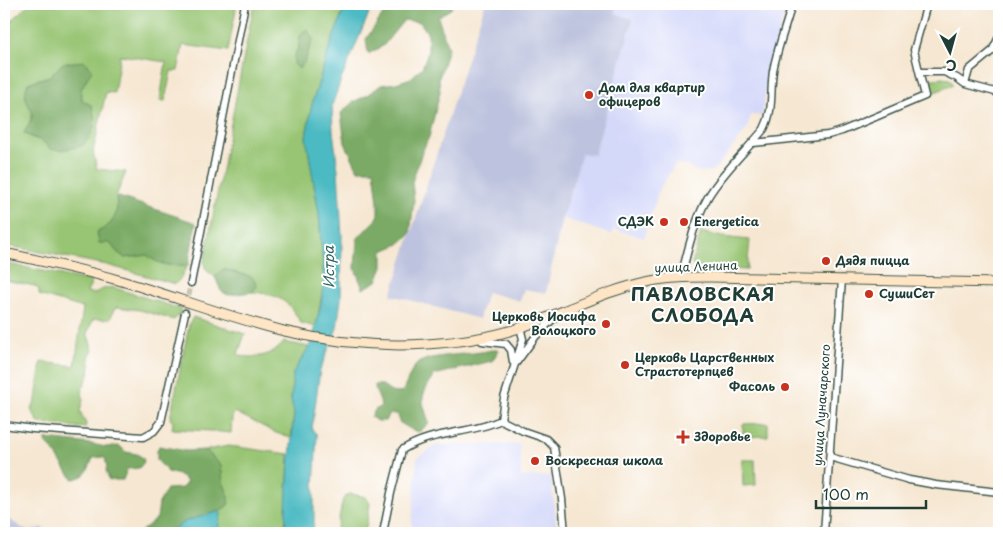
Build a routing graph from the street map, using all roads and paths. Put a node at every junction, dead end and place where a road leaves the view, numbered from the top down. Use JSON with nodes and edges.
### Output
{"nodes":[{"id":1,"x":245,"y":4,"type":"edge"},
{"id":2,"x":792,"y":4,"type":"edge"},
{"id":3,"x":927,"y":4,"type":"edge"},
{"id":4,"x":999,"y":37,"type":"edge"},
{"id":5,"x":920,"y":72,"type":"junction"},
{"id":6,"x":965,"y":84,"type":"junction"},
{"id":7,"x":999,"y":93,"type":"edge"},
{"id":8,"x":753,"y":143,"type":"junction"},
{"id":9,"x":4,"y":253,"type":"edge"},
{"id":10,"x":681,"y":277,"type":"junction"},
{"id":11,"x":842,"y":279,"type":"junction"},
{"id":12,"x":191,"y":283,"type":"tunnel mouth"},
{"id":13,"x":999,"y":283,"type":"edge"},
{"id":14,"x":560,"y":312,"type":"junction"},
{"id":15,"x":185,"y":313,"type":"tunnel mouth"},
{"id":16,"x":520,"y":328,"type":"junction"},
{"id":17,"x":469,"y":340,"type":"junction"},
{"id":18,"x":512,"y":368,"type":"junction"},
{"id":19,"x":501,"y":420,"type":"junction"},
{"id":20,"x":4,"y":425,"type":"edge"},
{"id":21,"x":830,"y":457,"type":"junction"},
{"id":22,"x":999,"y":492,"type":"edge"},
{"id":23,"x":383,"y":533,"type":"edge"},
{"id":24,"x":565,"y":533,"type":"edge"},
{"id":25,"x":824,"y":533,"type":"edge"}],
"edges":[{"from":1,"to":12,"type":"street"},
{"from":2,"to":8,"type":"street"},
{"from":3,"to":5,"type":"street"},
{"from":4,"to":6,"type":"street"},
{"from":5,"to":6,"type":"street"},
{"from":5,"to":8,"type":"street"},
{"from":6,"to":7,"type":"street"},
{"from":8,"to":10,"type":"street"},
{"from":9,"to":17,"type":"main road","name":"улица Ленина"},
{"from":10,"to":11,"type":"main road","name":"улица Ленина"},
{"from":10,"to":14,"type":"main road","name":"улица Ленина"},
{"from":11,"to":13,"type":"main road","name":"улица Ленина"},
{"from":11,"to":21,"type":"street","name":"улица Луначарского"},
{"from":14,"to":16,"type":"main road","name":"улица Ленина"},
{"from":14,"to":18,"type":"street"},
{"from":15,"to":20,"type":"street"},
{"from":16,"to":17,"type":"main road","name":"улица Ленина"},
{"from":16,"to":18,"type":"street"},
{"from":17,"to":18,"type":"street"},
{"from":18,"to":19,"type":"street"},
{"from":19,"to":23,"type":"street"},
{"from":19,"to":24,"type":"street"},
{"from":21,"to":22,"type":"street"},
{"from":21,"to":25,"type":"street","name":"улица Луначарского"}]}
